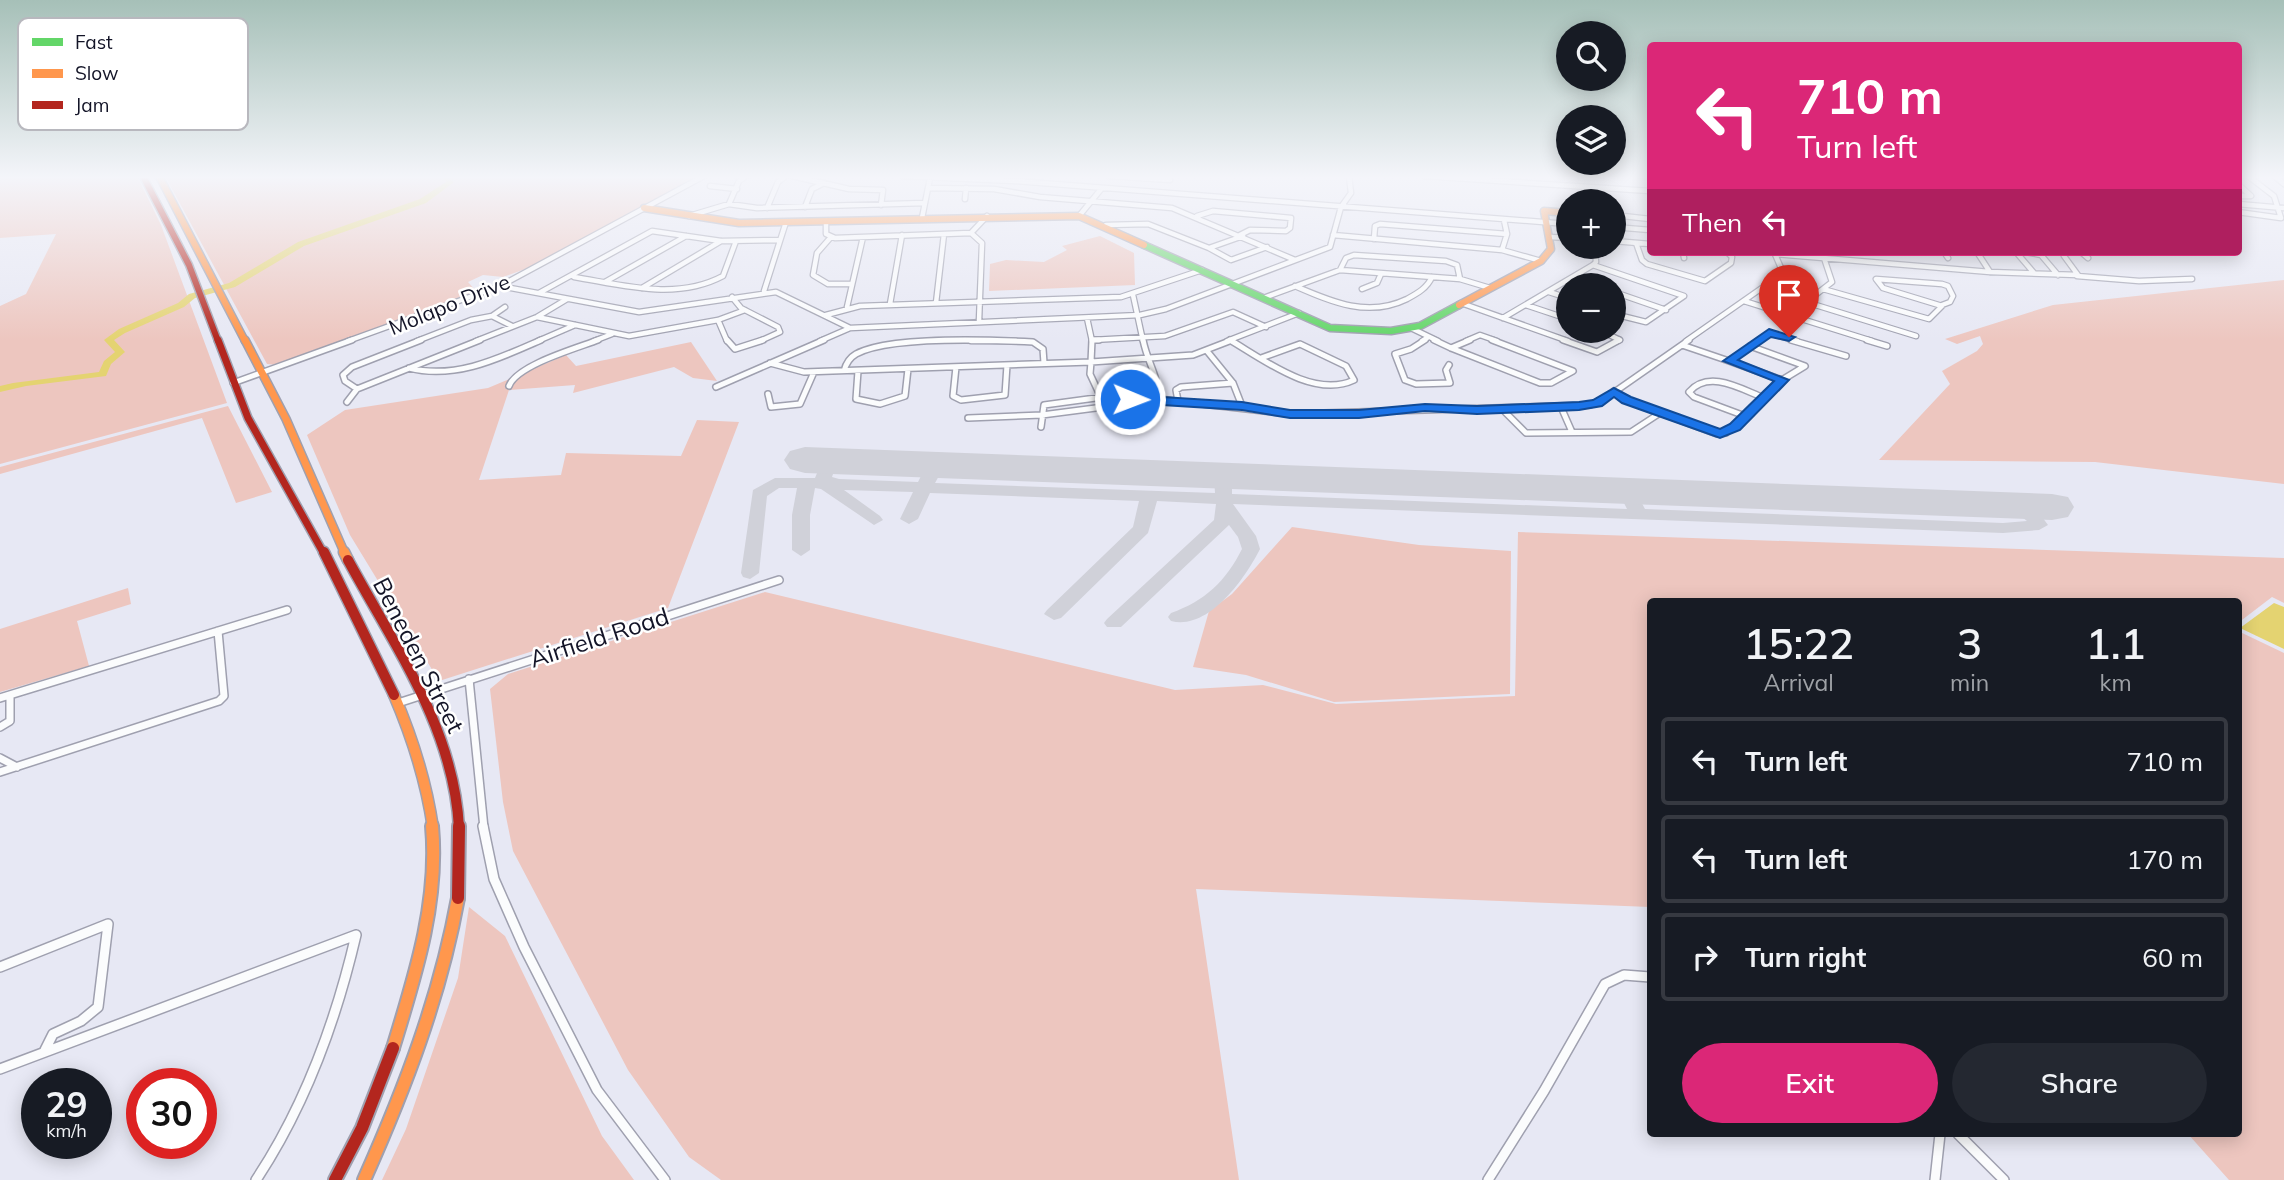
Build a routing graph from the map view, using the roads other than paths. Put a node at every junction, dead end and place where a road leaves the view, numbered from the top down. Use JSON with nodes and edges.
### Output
{"nodes":[{"id":1,"x":170,"y":231,"type":"edge"},
{"id":2,"x":187,"y":231,"type":"edge"},
{"id":3,"x":601,"y":231,"type":"edge"},
{"id":4,"x":652,"y":231,"type":"edge"},
{"id":5,"x":652,"y":231,"type":"edge"},
{"id":6,"x":783,"y":231,"type":"edge"},
{"id":7,"x":826,"y":231,"type":"edge"},
{"id":8,"x":1120,"y":231,"type":"edge"},
{"id":9,"x":1171,"y":231,"type":"edge"},
{"id":10,"x":1233,"y":231,"type":"edge"},
{"id":11,"x":1246,"y":231,"type":"edge"},
{"id":12,"x":1334,"y":231,"type":"edge"},
{"id":13,"x":1375,"y":231,"type":"edge"},
{"id":14,"x":1470,"y":231,"type":"edge"},
{"id":15,"x":1548,"y":231,"type":"edge"},
{"id":16,"x":971,"y":233,"type":"joint"},
{"id":17,"x":944,"y":234,"type":"junction"},
{"id":18,"x":1507,"y":234,"type":"joint"},
{"id":19,"x":902,"y":235,"type":"junction"},
{"id":20,"x":1242,"y":235,"type":"junction"},
{"id":21,"x":1333,"y":235,"type":"junction"},
{"id":22,"x":687,"y":236,"type":"junction"},
{"id":23,"x":831,"y":237,"type":"junction"},
{"id":24,"x":863,"y":237,"type":"junction"},
{"id":25,"x":1550,"y":237,"type":"junction"},
{"id":26,"x":1556,"y":237,"type":"edge"},
{"id":27,"x":1374,"y":239,"type":"junction"},
{"id":28,"x":780,"y":240,"type":"junction"},
{"id":29,"x":721,"y":241,"type":"junction"},
{"id":30,"x":736,"y":241,"type":"junction"},
{"id":31,"x":1626,"y":242,"type":"edge"},
{"id":32,"x":1636,"y":243,"type":"junction"},
{"id":33,"x":1647,"y":244,"type":"edge"},
{"id":34,"x":1267,"y":247,"type":"junction"},
{"id":35,"x":1209,"y":248,"type":"junction"},
{"id":36,"x":1502,"y":250,"type":"junction"},
{"id":37,"x":1731,"y":256,"type":"edge"},
{"id":38,"x":1775,"y":256,"type":"edge"},
{"id":39,"x":1805,"y":256,"type":"edge"},
{"id":40,"x":1823,"y":256,"type":"edge"},
{"id":41,"x":1864,"y":256,"type":"edge"},
{"id":42,"x":1980,"y":256,"type":"edge"},
{"id":43,"x":2019,"y":256,"type":"edge"},
{"id":44,"x":2042,"y":256,"type":"edge"},
{"id":45,"x":2064,"y":256,"type":"dead end"},
{"id":46,"x":2086,"y":256,"type":"edge"},
{"id":47,"x":2088,"y":258,"type":"dead end"},
{"id":48,"x":1596,"y":259,"type":"edge"},
{"id":49,"x":1824,"y":259,"type":"junction"},
{"id":50,"x":1296,"y":261,"type":"junction"},
{"id":51,"x":1541,"y":261,"type":"junction"},
{"id":52,"x":1866,"y":262,"type":"junction"},
{"id":53,"x":1592,"y":265,"type":"junction"},
{"id":54,"x":1204,"y":269,"type":"junction"},
{"id":55,"x":1340,"y":270,"type":"junction"},
{"id":56,"x":1990,"y":272,"type":"junction"},
{"id":57,"x":1580,"y":273,"type":"edge"},
{"id":58,"x":2034,"y":273,"type":"junction"},
{"id":59,"x":1381,"y":274,"type":"junction"},
{"id":60,"x":2058,"y":275,"type":"junction"},
{"id":61,"x":572,"y":276,"type":"junction"},
{"id":62,"x":2077,"y":276,"type":"junction"},
{"id":63,"x":1432,"y":277,"type":"junction"},
{"id":64,"x":1460,"y":279,"type":"junction"},
{"id":65,"x":2192,"y":279,"type":"dead end"},
{"id":66,"x":605,"y":282,"type":"junction"},
{"id":67,"x":1236,"y":283,"type":"junction"},
{"id":68,"x":851,"y":284,"type":"junction"},
{"id":69,"x":500,"y":286,"type":"junction"},
{"id":70,"x":1295,"y":286,"type":"junction"},
{"id":71,"x":642,"y":288,"type":"junction"},
{"id":72,"x":1490,"y":288,"type":"junction"},
{"id":73,"x":1556,"y":288,"type":"edge"},
{"id":74,"x":1362,"y":289,"type":"dead end"},
{"id":75,"x":1823,"y":289,"type":"junction"},
{"id":76,"x":764,"y":291,"type":"junction"},
{"id":77,"x":1549,"y":292,"type":"junction"},
{"id":78,"x":538,"y":293,"type":"junction"},
{"id":79,"x":1556,"y":294,"type":"edge"},
{"id":80,"x":1133,"y":295,"type":"junction"},
{"id":81,"x":1626,"y":296,"type":"edge"},
{"id":82,"x":732,"y":297,"type":"junction"},
{"id":83,"x":1266,"y":297,"type":"junction"},
{"id":84,"x":567,"y":299,"type":"junction"},
{"id":85,"x":1744,"y":301,"type":"junction"},
{"id":86,"x":979,"y":302,"type":"junction"},
{"id":87,"x":1806,"y":302,"type":"junction"},
{"id":88,"x":936,"y":303,"type":"junction"},
{"id":89,"x":1461,"y":303,"type":"junction"},
{"id":90,"x":890,"y":304,"type":"junction"},
{"id":91,"x":1526,"y":305,"type":"junction"},
{"id":92,"x":1942,"y":305,"type":"junction"},
{"id":93,"x":505,"y":307,"type":"dead end"},
{"id":94,"x":846,"y":307,"type":"junction"},
{"id":95,"x":745,"y":310,"type":"junction"},
{"id":96,"x":1666,"y":310,"type":"junction"},
{"id":97,"x":1299,"y":313,"type":"junction"},
{"id":98,"x":825,"y":315,"type":"junction"},
{"id":99,"x":1140,"y":315,"type":"junction"},
{"id":100,"x":1556,"y":315,"type":"edge"},
{"id":101,"x":492,"y":316,"type":"junction"},
{"id":102,"x":1788,"y":316,"type":"junction"},
{"id":103,"x":537,"y":317,"type":"junction"},
{"id":104,"x":1087,"y":318,"type":"junction"},
{"id":105,"x":1503,"y":318,"type":"junction"},
{"id":106,"x":1626,"y":318,"type":"edge"},
{"id":107,"x":718,"y":320,"type":"junction"},
{"id":108,"x":979,"y":321,"type":"junction"},
{"id":109,"x":575,"y":325,"type":"junction"},
{"id":110,"x":512,"y":326,"type":"junction"},
{"id":111,"x":1266,"y":327,"type":"junction"},
{"id":112,"x":850,"y":328,"type":"junction"},
{"id":113,"x":1411,"y":328,"type":"junction"},
{"id":114,"x":613,"y":333,"type":"junction"},
{"id":115,"x":1916,"y":336,"type":"dead end"},
{"id":116,"x":1144,"y":337,"type":"junction"},
{"id":117,"x":1556,"y":337,"type":"edge"},
{"id":118,"x":1427,"y":338,"type":"junction"},
{"id":119,"x":1092,"y":340,"type":"junction"},
{"id":120,"x":1230,"y":340,"type":"junction"},
{"id":121,"x":1571,"y":343,"type":"edge"},
{"id":122,"x":1616,"y":343,"type":"edge"},
{"id":123,"x":1682,"y":345,"type":"junction"},
{"id":124,"x":1750,"y":346,"type":"junction"},
{"id":125,"x":1887,"y":346,"type":"dead end"},
{"id":126,"x":1451,"y":348,"type":"junction"},
{"id":127,"x":1207,"y":351,"type":"junction"},
{"id":128,"x":1846,"y":356,"type":"dead end"},
{"id":129,"x":1261,"y":358,"type":"junction"},
{"id":130,"x":1147,"y":359,"type":"junction"},
{"id":131,"x":1729,"y":361,"type":"junction"},
{"id":132,"x":1091,"y":362,"type":"junction"},
{"id":133,"x":770,"y":363,"type":"junction"},
{"id":134,"x":1044,"y":363,"type":"junction"},
{"id":135,"x":1007,"y":365,"type":"junction"},
{"id":136,"x":1449,"y":365,"type":"dead end"},
{"id":137,"x":956,"y":367,"type":"junction"},
{"id":138,"x":409,"y":368,"type":"junction"},
{"id":139,"x":908,"y":369,"type":"junction"},
{"id":140,"x":844,"y":371,"type":"junction"},
{"id":141,"x":858,"y":371,"type":"junction"},
{"id":142,"x":814,"y":372,"type":"junction"},
{"id":143,"x":261,"y":375,"type":"junction"},
{"id":144,"x":1782,"y":380,"type":"junction"},
{"id":145,"x":233,"y":383,"type":"junction"},
{"id":146,"x":1233,"y":383,"type":"junction"},
{"id":147,"x":509,"y":386,"type":"dead end"},
{"id":148,"x":716,"y":387,"type":"dead end"},
{"id":149,"x":357,"y":388,"type":"junction"},
{"id":150,"x":1614,"y":391,"type":"junction"},
{"id":151,"x":768,"y":394,"type":"dead end"},
{"id":152,"x":1764,"y":398,"type":"junction"},
{"id":153,"x":1159,"y":399,"type":"junction"},
{"id":154,"x":1104,"y":401,"type":"junction"},
{"id":155,"x":1178,"y":401,"type":"junction"},
{"id":156,"x":347,"y":402,"type":"dead end"},
{"id":157,"x":1242,"y":406,"type":"junction"},
{"id":158,"x":1561,"y":407,"type":"junction"},
{"id":159,"x":1502,"y":409,"type":"junction"},
{"id":160,"x":1661,"y":413,"type":"junction"},
{"id":161,"x":1042,"y":415,"type":"junction"},
{"id":162,"x":1745,"y":416,"type":"junction"},
{"id":163,"x":1128,"y":417,"type":"dead end"},
{"id":164,"x":968,"y":418,"type":"dead end"},
{"id":165,"x":1041,"y":427,"type":"dead end"},
{"id":166,"x":1572,"y":432,"type":"junction"},
{"id":167,"x":779,"y":580,"type":"dead end"},
{"id":168,"x":287,"y":610,"type":"dead end"},
{"id":169,"x":218,"y":631,"type":"junction"},
{"id":170,"x":469,"y":679,"type":"junction"},
{"id":171,"x":10,"y":695,"type":"junction"},
{"id":172,"x":421,"y":695,"type":"junction"},
{"id":173,"x":0,"y":698,"type":"edge"},
{"id":174,"x":398,"y":703,"type":"junction"},
{"id":175,"x":0,"y":727,"type":"edge"},
{"id":176,"x":0,"y":758,"type":"edge"},
{"id":177,"x":19,"y":768,"type":"junction"},
{"id":178,"x":0,"y":772,"type":"edge"},
{"id":179,"x":0,"y":967,"type":"edge"},
{"id":180,"x":1647,"y":977,"type":"edge"},
{"id":181,"x":46,"y":1051,"type":"junction"},
{"id":182,"x":0,"y":1069,"type":"edge"},
{"id":183,"x":1940,"y":1137,"type":"edge"},
{"id":184,"x":1961,"y":1137,"type":"edge"},
{"id":185,"x":256,"y":1180,"type":"edge"},
{"id":186,"x":335,"y":1180,"type":"edge"},
{"id":187,"x":364,"y":1180,"type":"edge"},
{"id":188,"x":664,"y":1180,"type":"edge"},
{"id":189,"x":1488,"y":1180,"type":"edge"},
{"id":190,"x":1935,"y":1180,"type":"edge"},
{"id":191,"x":2004,"y":1180,"type":"edge"}],
"edges":[{"from":1,"to":145,"type":"main road","name":"Beneden Street"},
{"from":2,"to":143,"type":"main road","name":"Beneden Street"},
{"from":3,"to":69,"type":"street","name":"Molapo Drive"},
{"from":4,"to":61,"type":"street"},
{"from":5,"to":22,"type":"street"},
{"from":6,"to":28,"type":"street"},
{"from":7,"to":23,"type":"street"},
{"from":8,"to":54,"type":"main road"},
{"from":9,"to":35,"type":"street"},
{"from":10,"to":20,"type":"street"},
{"from":11,"to":20,"type":"street"},
{"from":12,"to":21,"type":"street"},
{"from":13,"to":27,"type":"street"},
{"from":14,"to":18,"type":"street"},
{"from":15,"to":25,"type":"main road"},
{"from":16,"to":17,"type":"street"},
{"from":16,"to":86,"type":"street"},
{"from":17,"to":19,"type":"street"},
{"from":17,"to":88,"type":"street"},
{"from":18,"to":36,"type":"street"},
{"from":19,"to":24,"type":"street"},
{"from":19,"to":90,"type":"street"},
{"from":20,"to":34,"type":"street"},
{"from":20,"to":35,"type":"street"},
{"from":21,"to":27,"type":"street"},
{"from":21,"to":50,"type":"street"},
{"from":22,"to":29,"type":"street"},
{"from":22,"to":66,"type":"street"},
{"from":23,"to":24,"type":"street"},
{"from":23,"to":68,"type":"street"},
{"from":24,"to":68,"type":"street"},
{"from":25,"to":26,"type":"street"},
{"from":25,"to":51,"type":"main road"},
{"from":27,"to":36,"type":"street"},
{"from":28,"to":30,"type":"street"},
{"from":28,"to":76,"type":"street"},
{"from":29,"to":30,"type":"street"},
{"from":29,"to":71,"type":"street"},
{"from":30,"to":71,"type":"street"},
{"from":31,"to":32,"type":"street"},
{"from":32,"to":33,"type":"street"},
{"from":32,"to":37,"type":"street"},
{"from":34,"to":35,"type":"street"},
{"from":34,"to":50,"type":"street"},
{"from":36,"to":51,"type":"street"},
{"from":38,"to":85,"type":"street"},
{"from":39,"to":49,"type":"street"},
{"from":40,"to":49,"type":"street"},
{"from":41,"to":52,"type":"street"},
{"from":42,"to":56,"type":"street"},
{"from":43,"to":58,"type":"street"},
{"from":44,"to":60,"type":"street"},
{"from":45,"to":62,"type":"street"},
{"from":46,"to":47,"type":"street"},
{"from":48,"to":53,"type":"street"},
{"from":49,"to":52,"type":"street"},
{"from":49,"to":75,"type":"street"},
{"from":50,"to":67,"type":"street"},
{"from":51,"to":72,"type":"main road"},
{"from":52,"to":56,"type":"street"},
{"from":53,"to":57,"type":"street"},
{"from":53,"to":96,"type":"street"},
{"from":54,"to":67,"type":"main road"},
{"from":54,"to":80,"type":"street"},
{"from":55,"to":59,"type":"street"},
{"from":55,"to":64,"type":"street"},
{"from":55,"to":70,"type":"street"},
{"from":56,"to":58,"type":"street"},
{"from":58,"to":60,"type":"street"},
{"from":59,"to":63,"type":"street"},
{"from":59,"to":74,"type":"street"},
{"from":60,"to":62,"type":"street"},
{"from":61,"to":66,"type":"street"},
{"from":61,"to":78,"type":"street"},
{"from":62,"to":65,"type":"street"},
{"from":63,"to":64,"type":"street"},
{"from":63,"to":70,"type":"street"},
{"from":64,"to":72,"type":"street"},
{"from":66,"to":71,"type":"street"},
{"from":67,"to":83,"type":"main road"},
{"from":67,"to":99,"type":"street"},
{"from":68,"to":94,"type":"street"},
{"from":69,"to":78,"type":"street"},
{"from":69,"to":143,"type":"street","name":"Molapo Drive"},
{"from":70,"to":83,"type":"street"},
{"from":72,"to":89,"type":"main road"},
{"from":73,"to":77,"type":"street"},
{"from":75,"to":87,"type":"street"},
{"from":75,"to":92,"type":"street"},
{"from":76,"to":82,"type":"street"},
{"from":76,"to":98,"type":"street"},
{"from":77,"to":79,"type":"street"},
{"from":77,"to":91,"type":"street"},
{"from":78,"to":84,"type":"street"},
{"from":80,"to":86,"type":"street"},
{"from":80,"to":99,"type":"street"},
{"from":81,"to":96,"type":"street"},
{"from":82,"to":84,"type":"street"},
{"from":82,"to":95,"type":"street"},
{"from":83,"to":97,"type":"main road"},
{"from":84,"to":103,"type":"street"},
{"from":85,"to":102,"type":"street"},
{"from":85,"to":123,"type":"street"},
{"from":86,"to":88,"type":"street"},
{"from":86,"to":108,"type":"street"},
{"from":87,"to":102,"type":"street"},
{"from":87,"to":115,"type":"street"},
{"from":88,"to":90,"type":"street"},
{"from":89,"to":105,"type":"street"},
{"from":89,"to":113,"type":"main road"},
{"from":90,"to":94,"type":"street"},
{"from":91,"to":100,"type":"street"},
{"from":91,"to":105,"type":"street"},
{"from":92,"to":92,"type":"street"},
{"from":93,"to":101,"type":"street"},
{"from":94,"to":98,"type":"street"},
{"from":95,"to":107,"type":"street"},
{"from":95,"to":107,"type":"street"},
{"from":96,"to":106,"type":"street"},
{"from":97,"to":111,"type":"street"},
{"from":97,"to":113,"type":"main road"},
{"from":98,"to":112,"type":"street"},
{"from":99,"to":104,"type":"street"},
{"from":99,"to":116,"type":"street"},
{"from":101,"to":110,"type":"street"},
{"from":101,"to":149,"type":"street"},
{"from":102,"to":125,"type":"street"},
{"from":103,"to":109,"type":"street"},
{"from":103,"to":110,"type":"street"},
{"from":104,"to":108,"type":"street"},
{"from":104,"to":119,"type":"street"},
{"from":105,"to":117,"type":"street"},
{"from":107,"to":114,"type":"street"},
{"from":108,"to":112,"type":"street"},
{"from":109,"to":114,"type":"street"},
{"from":109,"to":138,"type":"street"},
{"from":110,"to":138,"type":"street"},
{"from":111,"to":116,"type":"street"},
{"from":111,"to":120,"type":"street"},
{"from":112,"to":133,"type":"street"},
{"from":113,"to":118,"type":"street"},
{"from":114,"to":147,"type":"street"},
{"from":116,"to":119,"type":"street"},
{"from":116,"to":130,"type":"street"},
{"from":118,"to":126,"type":"street"},
{"from":118,"to":136,"type":"street"},
{"from":119,"to":132,"type":"street"},
{"from":120,"to":127,"type":"street"},
{"from":120,"to":129,"type":"street"},
{"from":121,"to":122,"type":"street"},
{"from":123,"to":131,"type":"street"},
{"from":123,"to":150,"type":"street"},
{"from":124,"to":128,"type":"street"},
{"from":124,"to":131,"type":"street"},
{"from":124,"to":144,"type":"street"},
{"from":126,"to":126,"type":"street"},
{"from":127,"to":130,"type":"street"},
{"from":127,"to":146,"type":"street"},
{"from":129,"to":129,"type":"street"},
{"from":130,"to":132,"type":"street"},
{"from":130,"to":153,"type":"street"},
{"from":131,"to":144,"type":"street"},
{"from":132,"to":134,"type":"street"},
{"from":132,"to":154,"type":"street"},
{"from":133,"to":142,"type":"street"},
{"from":133,"to":148,"type":"street"},
{"from":134,"to":135,"type":"street"},
{"from":134,"to":140,"type":"street"},
{"from":135,"to":137,"type":"street"},
{"from":135,"to":137,"type":"street"},
{"from":137,"to":139,"type":"street"},
{"from":138,"to":149,"type":"street"},
{"from":139,"to":141,"type":"street"},
{"from":139,"to":141,"type":"street"},
{"from":140,"to":141,"type":"street"},
{"from":140,"to":142,"type":"street"},
{"from":142,"to":151,"type":"street"},
{"from":143,"to":145,"type":"street","name":"Molapo Drive"},
{"from":143,"to":172,"type":"main road","name":"Beneden Street"},
{"from":144,"to":152,"type":"street"},
{"from":145,"to":174,"type":"main road","name":"Beneden Street"},
{"from":146,"to":155,"type":"street"},
{"from":146,"to":157,"type":"street"},
{"from":149,"to":156,"type":"street"},
{"from":150,"to":158,"type":"street"},
{"from":150,"to":160,"type":"street"},
{"from":152,"to":162,"type":"street"},
{"from":152,"to":162,"type":"street"},
{"from":153,"to":154,"type":"street"},
{"from":153,"to":155,"type":"street"},
{"from":154,"to":161,"type":"street"},
{"from":154,"to":161,"type":"street"},
{"from":154,"to":163,"type":"street"},
{"from":155,"to":157,"type":"street"},
{"from":157,"to":159,"type":"street"},
{"from":158,"to":159,"type":"street"},
{"from":158,"to":166,"type":"street"},
{"from":159,"to":166,"type":"street"},
{"from":160,"to":162,"type":"street"},
{"from":160,"to":166,"type":"street"},
{"from":161,"to":164,"type":"street"},
{"from":161,"to":165,"type":"street"},
{"from":167,"to":170,"type":"street","name":"Airfield Road"},
{"from":168,"to":169,"type":"street"},
{"from":169,"to":171,"type":"street"},
{"from":169,"to":177,"type":"street"},
{"from":170,"to":172,"type":"street","name":"Airfield Road"},
{"from":170,"to":188,"type":"street"},
{"from":171,"to":173,"type":"street"},
{"from":171,"to":175,"type":"street"},
{"from":172,"to":174,"type":"street","name":"Airfield Road"},
{"from":172,"to":187,"type":"main road","name":"Beneden Street"},
{"from":174,"to":186,"type":"main road","name":"Beneden Street"},
{"from":176,"to":177,"type":"street"},
{"from":177,"to":178,"type":"street"},
{"from":179,"to":181,"type":"street"},
{"from":180,"to":189,"type":"street"},
{"from":181,"to":182,"type":"street"},
{"from":181,"to":185,"type":"street"},
{"from":183,"to":190,"type":"street"},
{"from":184,"to":191,"type":"street"}]}
